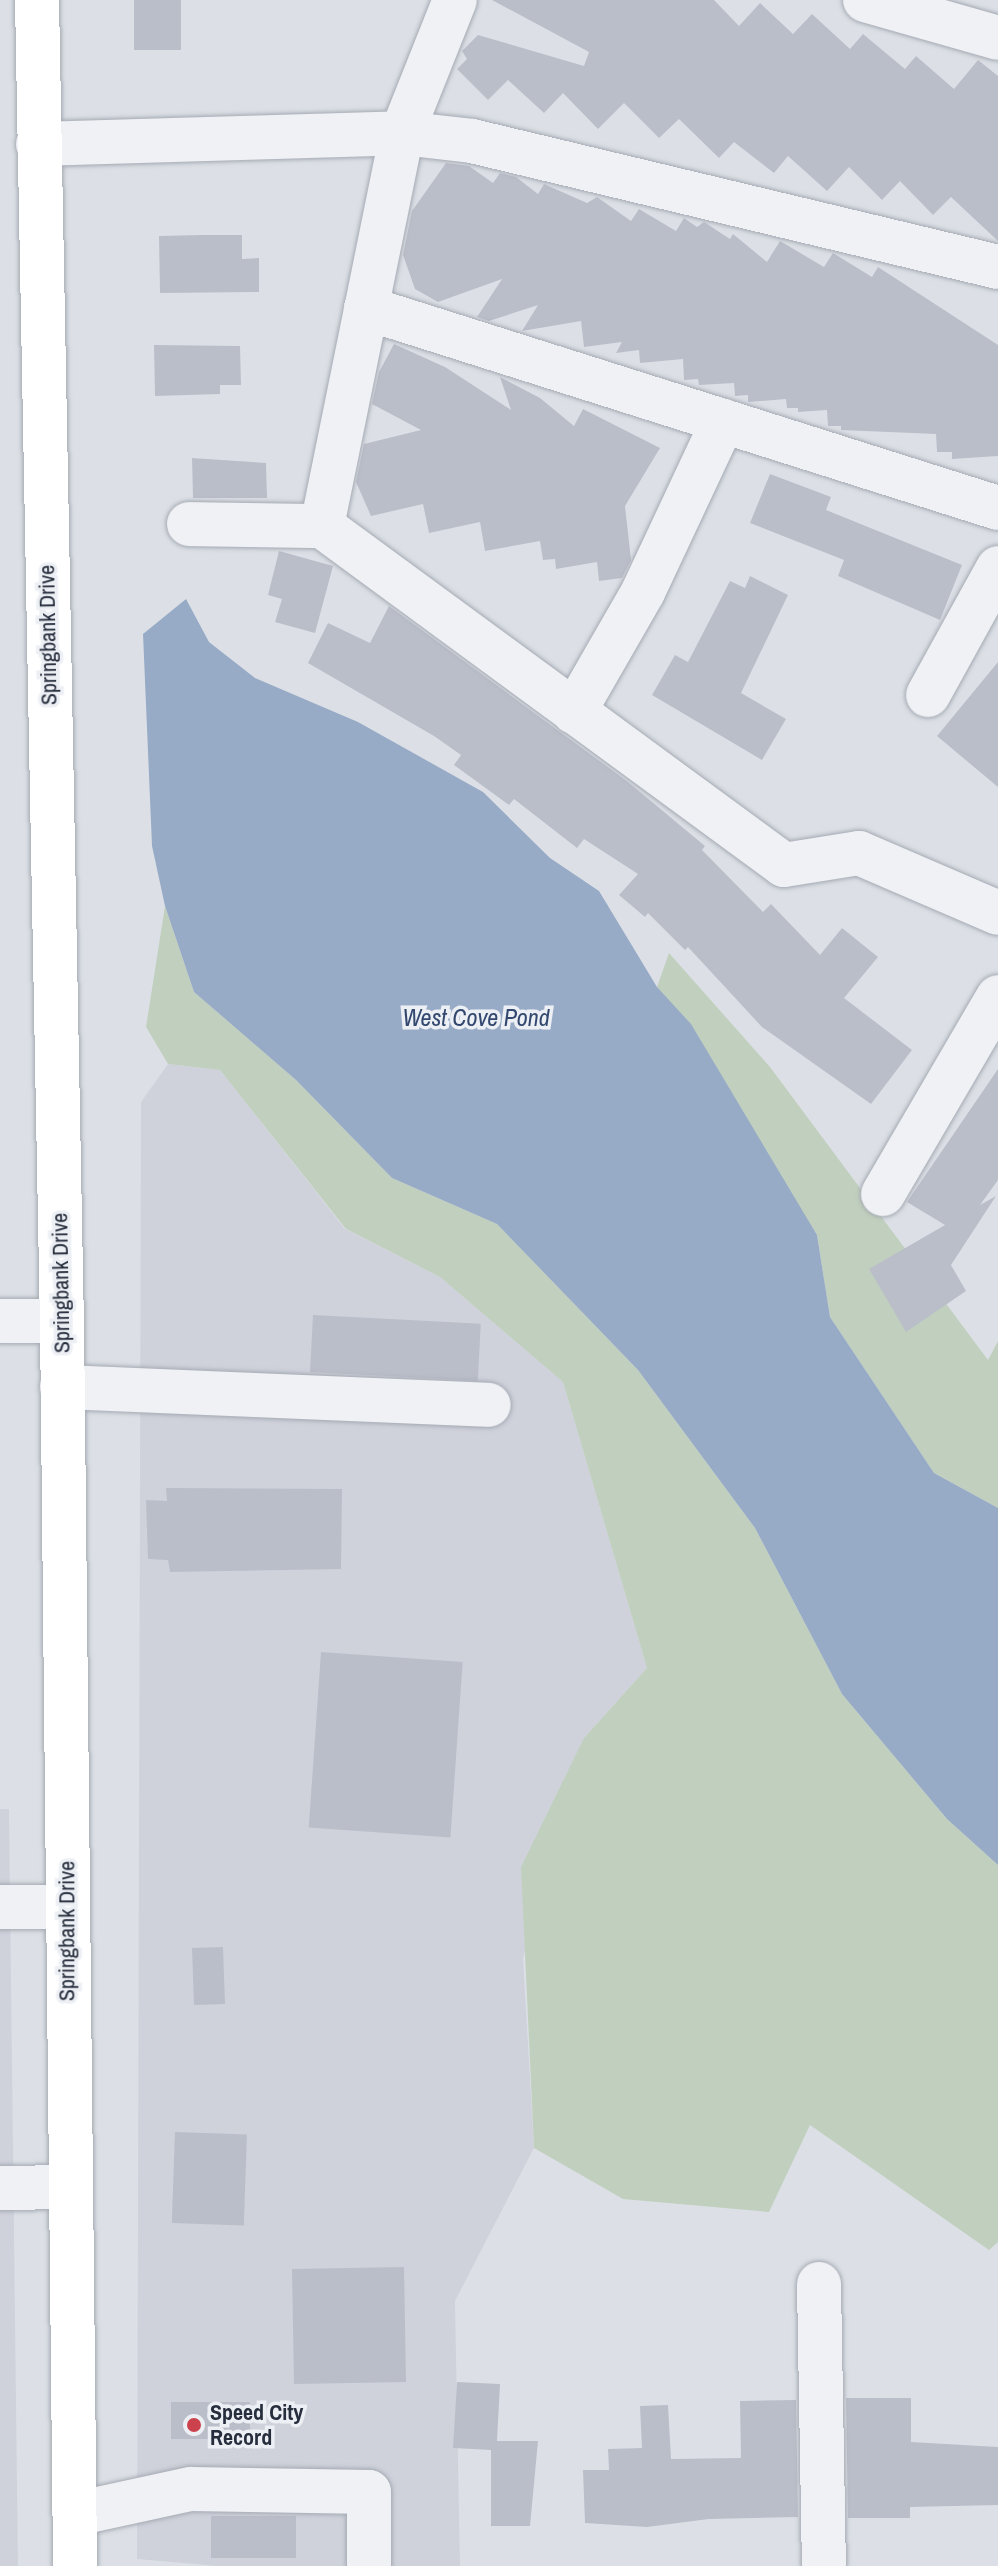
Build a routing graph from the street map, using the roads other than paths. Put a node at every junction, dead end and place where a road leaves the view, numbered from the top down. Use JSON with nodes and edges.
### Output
{"nodes":[{"id":1,"x":37,"y":0,"type":"edge"},
{"id":2,"x":455,"y":0,"type":"edge"},
{"id":3,"x":865,"y":0,"type":"edge"},
{"id":4,"x":998,"y":38,"type":"edge"},
{"id":5,"x":402,"y":133,"type":"junction"},
{"id":6,"x":38,"y":144,"type":"junction"},
{"id":7,"x":998,"y":267,"type":"edge"},
{"id":8,"x":366,"y":308,"type":"junction"},
{"id":9,"x":723,"y":421,"type":"junction"},
{"id":10,"x":998,"y":508,"type":"edge"},
{"id":11,"x":189,"y":524,"type":"dead end"},
{"id":12,"x":322,"y":526,"type":"junction"},
{"id":13,"x":998,"y":568,"type":"edge"},
{"id":14,"x":928,"y":695,"type":"dead end"},
{"id":15,"x":574,"y":712,"type":"junction"},
{"id":16,"x":998,"y":913,"type":"edge"},
{"id":17,"x":998,"y":997,"type":"edge"},
{"id":18,"x":883,"y":1194,"type":"dead end"},
{"id":19,"x":0,"y":1321,"type":"edge"},
{"id":20,"x":62,"y":1321,"type":"junction"},
{"id":21,"x":62,"y":1387,"type":"junction"},
{"id":22,"x":489,"y":1405,"type":"dead end"},
{"id":23,"x":0,"y":1907,"type":"edge"},
{"id":24,"x":67,"y":1907,"type":"junction"},
{"id":25,"x":69,"y":2187,"type":"junction"},
{"id":26,"x":0,"y":2188,"type":"edge"},
{"id":27,"x":819,"y":2284,"type":"dead end"},
{"id":28,"x":75,"y":2514,"type":"junction"},
{"id":29,"x":75,"y":2566,"type":"edge"},
{"id":30,"x":369,"y":2566,"type":"edge"},
{"id":31,"x":824,"y":2566,"type":"edge"}],
"edges":[{"from":1,"to":6,"type":"main road","name":"Springbank Drive"},
{"from":2,"to":5,"type":"street"},
{"from":3,"to":4,"type":"street"},
{"from":5,"to":6,"type":"street"},
{"from":5,"to":7,"type":"street"},
{"from":5,"to":8,"type":"street"},
{"from":6,"to":20,"type":"main road","name":"Springbank Drive"},
{"from":8,"to":9,"type":"street"},
{"from":8,"to":12,"type":"street"},
{"from":9,"to":10,"type":"street"},
{"from":9,"to":15,"type":"street"},
{"from":11,"to":12,"type":"street"},
{"from":12,"to":15,"type":"street"},
{"from":13,"to":14,"type":"street"},
{"from":15,"to":16,"type":"street"},
{"from":17,"to":18,"type":"street"},
{"from":19,"to":20,"type":"street"},
{"from":20,"to":21,"type":"main road","name":"Springbank Drive"},
{"from":21,"to":22,"type":"street"},
{"from":21,"to":24,"type":"main road","name":"Springbank Drive"},
{"from":23,"to":24,"type":"street"},
{"from":24,"to":25,"type":"main road","name":"Springbank Drive"},
{"from":25,"to":26,"type":"street"},
{"from":25,"to":28,"type":"main road","name":"Springbank Drive"},
{"from":27,"to":31,"type":"street"},
{"from":28,"to":29,"type":"main road","name":"Springbank Drive"},
{"from":28,"to":30,"type":"street"}]}
